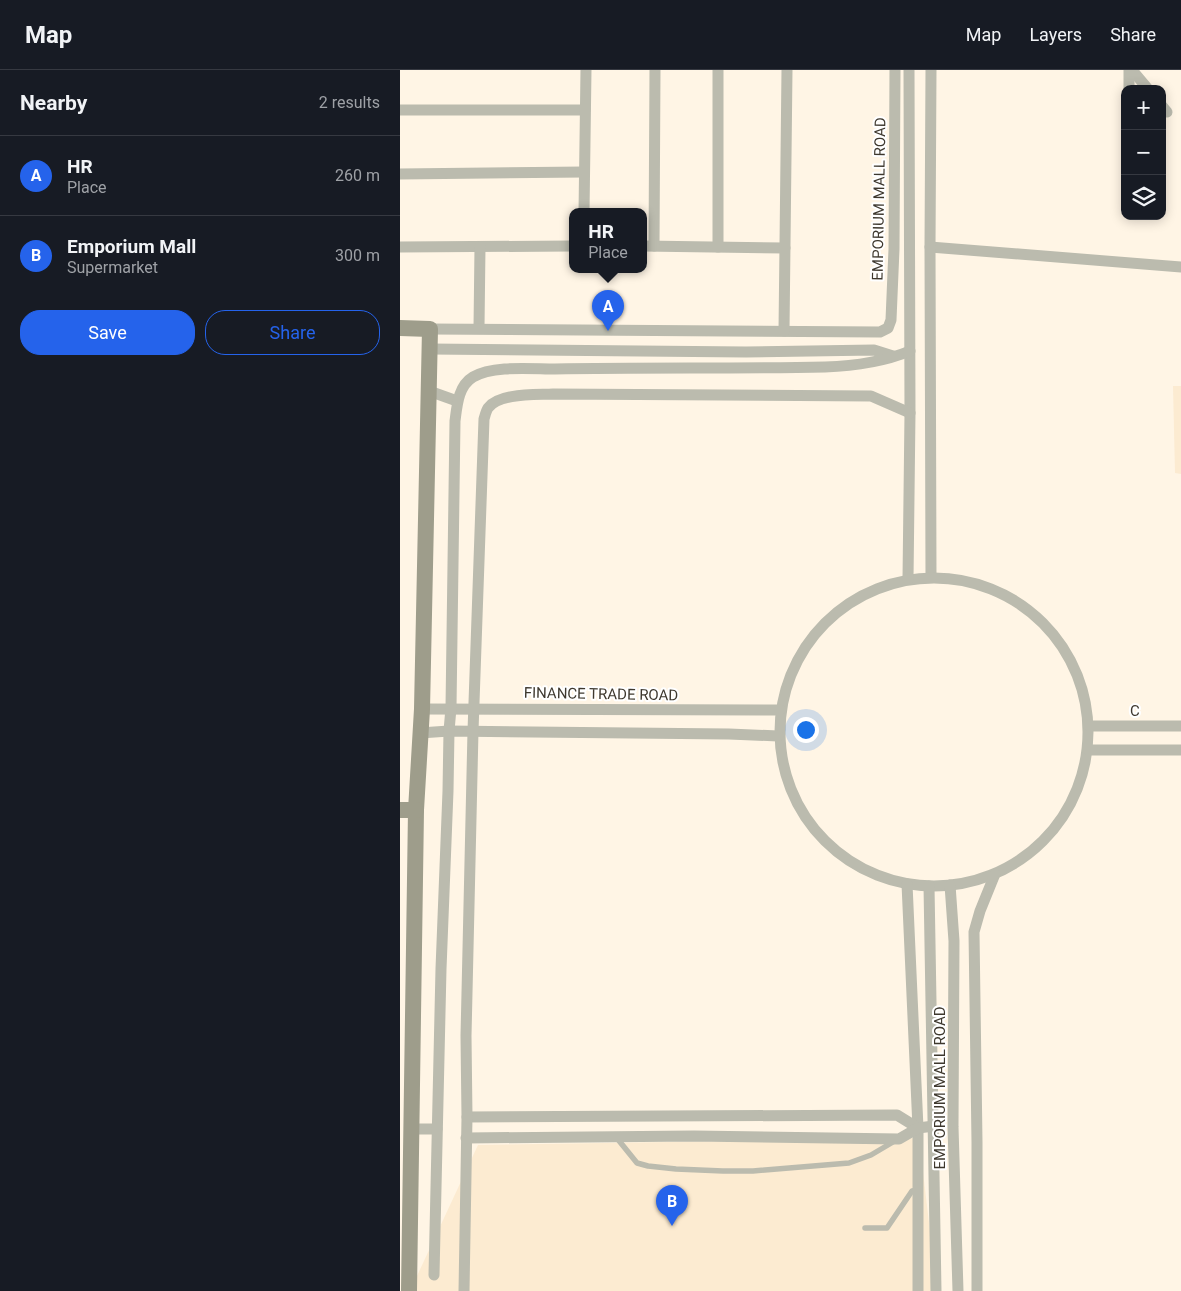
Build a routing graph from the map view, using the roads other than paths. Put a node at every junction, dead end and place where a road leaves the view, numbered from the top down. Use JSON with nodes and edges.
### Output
{"nodes":[{"id":1,"x":586,"y":70,"type":"edge"},
{"id":2,"x":654,"y":70,"type":"edge"},
{"id":3,"x":718,"y":70,"type":"edge"},
{"id":4,"x":787,"y":70,"type":"edge"},
{"id":5,"x":895,"y":70,"type":"edge"},
{"id":6,"x":909,"y":70,"type":"edge"},
{"id":7,"x":932,"y":70,"type":"edge"},
{"id":8,"x":1131,"y":70,"type":"edge"},
{"id":9,"x":1129,"y":85,"type":"edge"},
{"id":10,"x":1144,"y":85,"type":"edge"},
{"id":11,"x":400,"y":110,"type":"edge"},
{"id":12,"x":585,"y":110,"type":"junction"},
{"id":13,"x":584,"y":172,"type":"junction"},
{"id":14,"x":400,"y":174,"type":"edge"},
{"id":15,"x":584,"y":208,"type":"edge"},
{"id":16,"x":569,"y":246,"type":"edge"},
{"id":17,"x":649,"y":246,"type":"edge"},
{"id":18,"x":400,"y":247,"type":"edge"},
{"id":19,"x":480,"y":247,"type":"junction"},
{"id":20,"x":718,"y":247,"type":"junction"},
{"id":21,"x":930,"y":247,"type":"junction"},
{"id":22,"x":785,"y":248,"type":"junction"},
{"id":23,"x":1181,"y":267,"type":"edge"},
{"id":24,"x":400,"y":328,"type":"edge"},
{"id":25,"x":479,"y":328,"type":"junction"},
{"id":26,"x":430,"y":329,"type":"junction"},
{"id":27,"x":784,"y":331,"type":"junction"},
{"id":28,"x":430,"y":349,"type":"junction"},
{"id":29,"x":910,"y":351,"type":"junction"},
{"id":30,"x":894,"y":357,"type":"junction"},
{"id":31,"x":428,"y":391,"type":"junction"},
{"id":32,"x":457,"y":401,"type":"junction"},
{"id":33,"x":910,"y":413,"type":"junction"},
{"id":34,"x":931,"y":577,"type":"junction"},
{"id":35,"x":908,"y":579,"type":"junction"},
{"id":36,"x":451,"y":708,"type":"junction"},
{"id":37,"x":474,"y":708,"type":"junction"},
{"id":38,"x":422,"y":709,"type":"junction"},
{"id":39,"x":780,"y":710,"type":"junction"},
{"id":40,"x":1089,"y":726,"type":"junction"},
{"id":41,"x":1181,"y":726,"type":"edge"},
{"id":42,"x":449,"y":731,"type":"junction"},
{"id":43,"x":473,"y":731,"type":"junction"},
{"id":44,"x":420,"y":733,"type":"junction"},
{"id":45,"x":778,"y":736,"type":"junction"},
{"id":46,"x":1088,"y":750,"type":"junction"},
{"id":47,"x":1181,"y":750,"type":"edge"},
{"id":48,"x":408,"y":810,"type":"edge"},
{"id":49,"x":995,"y":874,"type":"junction"},
{"id":50,"x":907,"y":884,"type":"junction"},
{"id":51,"x":929,"y":886,"type":"junction"},
{"id":52,"x":950,"y":886,"type":"junction"},
{"id":53,"x":467,"y":1117,"type":"junction"},
{"id":54,"x":934,"y":1126,"type":"junction"},
{"id":55,"x":918,"y":1128,"type":"junction"},
{"id":56,"x":411,"y":1129,"type":"junction"},
{"id":57,"x":437,"y":1130,"type":"junction"},
{"id":58,"x":616,"y":1137,"type":"junction"},
{"id":59,"x":466,"y":1138,"type":"junction"},
{"id":60,"x":899,"y":1139,"type":"junction"},
{"id":61,"x":919,"y":1190,"type":"junction"},
{"id":62,"x":866,"y":1228,"type":"dead end"},
{"id":63,"x":434,"y":1275,"type":"dead end"},
{"id":64,"x":409,"y":1291,"type":"edge"},
{"id":65,"x":464,"y":1291,"type":"edge"},
{"id":66,"x":918,"y":1291,"type":"edge"},
{"id":67,"x":936,"y":1291,"type":"edge"},
{"id":68,"x":958,"y":1291,"type":"edge"},
{"id":69,"x":977,"y":1291,"type":"edge"}],
"edges":[{"from":1,"to":12,"type":"street"},
{"from":2,"to":17,"type":"street"},
{"from":3,"to":20,"type":"street"},
{"from":4,"to":22,"type":"street"},
{"from":5,"to":27,"type":"street","name":"EMPORIUM MALL ROAD"},
{"from":6,"to":29,"type":"street"},
{"from":7,"to":21,"type":"street"},
{"from":8,"to":9,"type":"street"},
{"from":8,"to":10,"type":"street"},
{"from":11,"to":12,"type":"street"},
{"from":12,"to":13,"type":"street"},
{"from":13,"to":14,"type":"street"},
{"from":13,"to":15,"type":"street"},
{"from":16,"to":19,"type":"street"},
{"from":17,"to":20,"type":"street"},
{"from":18,"to":19,"type":"street"},
{"from":19,"to":25,"type":"street"},
{"from":20,"to":22,"type":"street"},
{"from":21,"to":23,"type":"street"},
{"from":21,"to":34,"type":"street"},
{"from":22,"to":27,"type":"street"},
{"from":24,"to":26,"type":"street"},
{"from":25,"to":26,"type":"street"},
{"from":25,"to":27,"type":"street"},
{"from":26,"to":28,"type":"street"},
{"from":28,"to":30,"type":"street"},
{"from":28,"to":31,"type":"street"},
{"from":29,"to":30,"type":"street"},
{"from":29,"to":33,"type":"street"},
{"from":30,"to":32,"type":"street"},
{"from":31,"to":32,"type":"street"},
{"from":31,"to":38,"type":"street"},
{"from":32,"to":36,"type":"street"},
{"from":33,"to":35,"type":"street"},
{"from":33,"to":37,"type":"street"},
{"from":34,"to":35,"type":"street"},
{"from":34,"to":40,"type":"street"},
{"from":35,"to":39,"type":"street"},
{"from":36,"to":37,"type":"street","name":"FINANCE TRADE ROAD"},
{"from":36,"to":38,"type":"street","name":"FINANCE TRADE ROAD"},
{"from":36,"to":42,"type":"street"},
{"from":37,"to":39,"type":"street","name":"FINANCE TRADE ROAD"},
{"from":37,"to":43,"type":"street"},
{"from":38,"to":44,"type":"street"},
{"from":39,"to":45,"type":"street"},
{"from":40,"to":41,"type":"street","name":"C"},
{"from":40,"to":46,"type":"street"},
{"from":42,"to":43,"type":"street"},
{"from":42,"to":44,"type":"street"},
{"from":42,"to":57,"type":"street"},
{"from":43,"to":45,"type":"street"},
{"from":43,"to":53,"type":"street"},
{"from":44,"to":48,"type":"street"},
{"from":45,"to":50,"type":"street"},
{"from":46,"to":47,"type":"street"},
{"from":46,"to":49,"type":"street"},
{"from":48,"to":56,"type":"street"},
{"from":49,"to":52,"type":"street"},
{"from":49,"to":69,"type":"street"},
{"from":50,"to":51,"type":"street"},
{"from":50,"to":55,"type":"street"},
{"from":51,"to":52,"type":"street"},
{"from":51,"to":54,"type":"street"},
{"from":52,"to":68,"type":"street","name":"EMPORIUM MALL ROAD"},
{"from":53,"to":55,"type":"street"},
{"from":53,"to":59,"type":"street"},
{"from":54,"to":55,"type":"street"},
{"from":54,"to":67,"type":"street"},
{"from":55,"to":60,"type":"street"},
{"from":55,"to":61,"type":"street"},
{"from":56,"to":57,"type":"street"},
{"from":56,"to":64,"type":"street"},
{"from":57,"to":63,"type":"street"},
{"from":58,"to":59,"type":"street"},
{"from":58,"to":60,"type":"street"},
{"from":58,"to":60,"type":"lane"},
{"from":59,"to":65,"type":"street"},
{"from":61,"to":62,"type":"lane"},
{"from":61,"to":66,"type":"street"}]}
